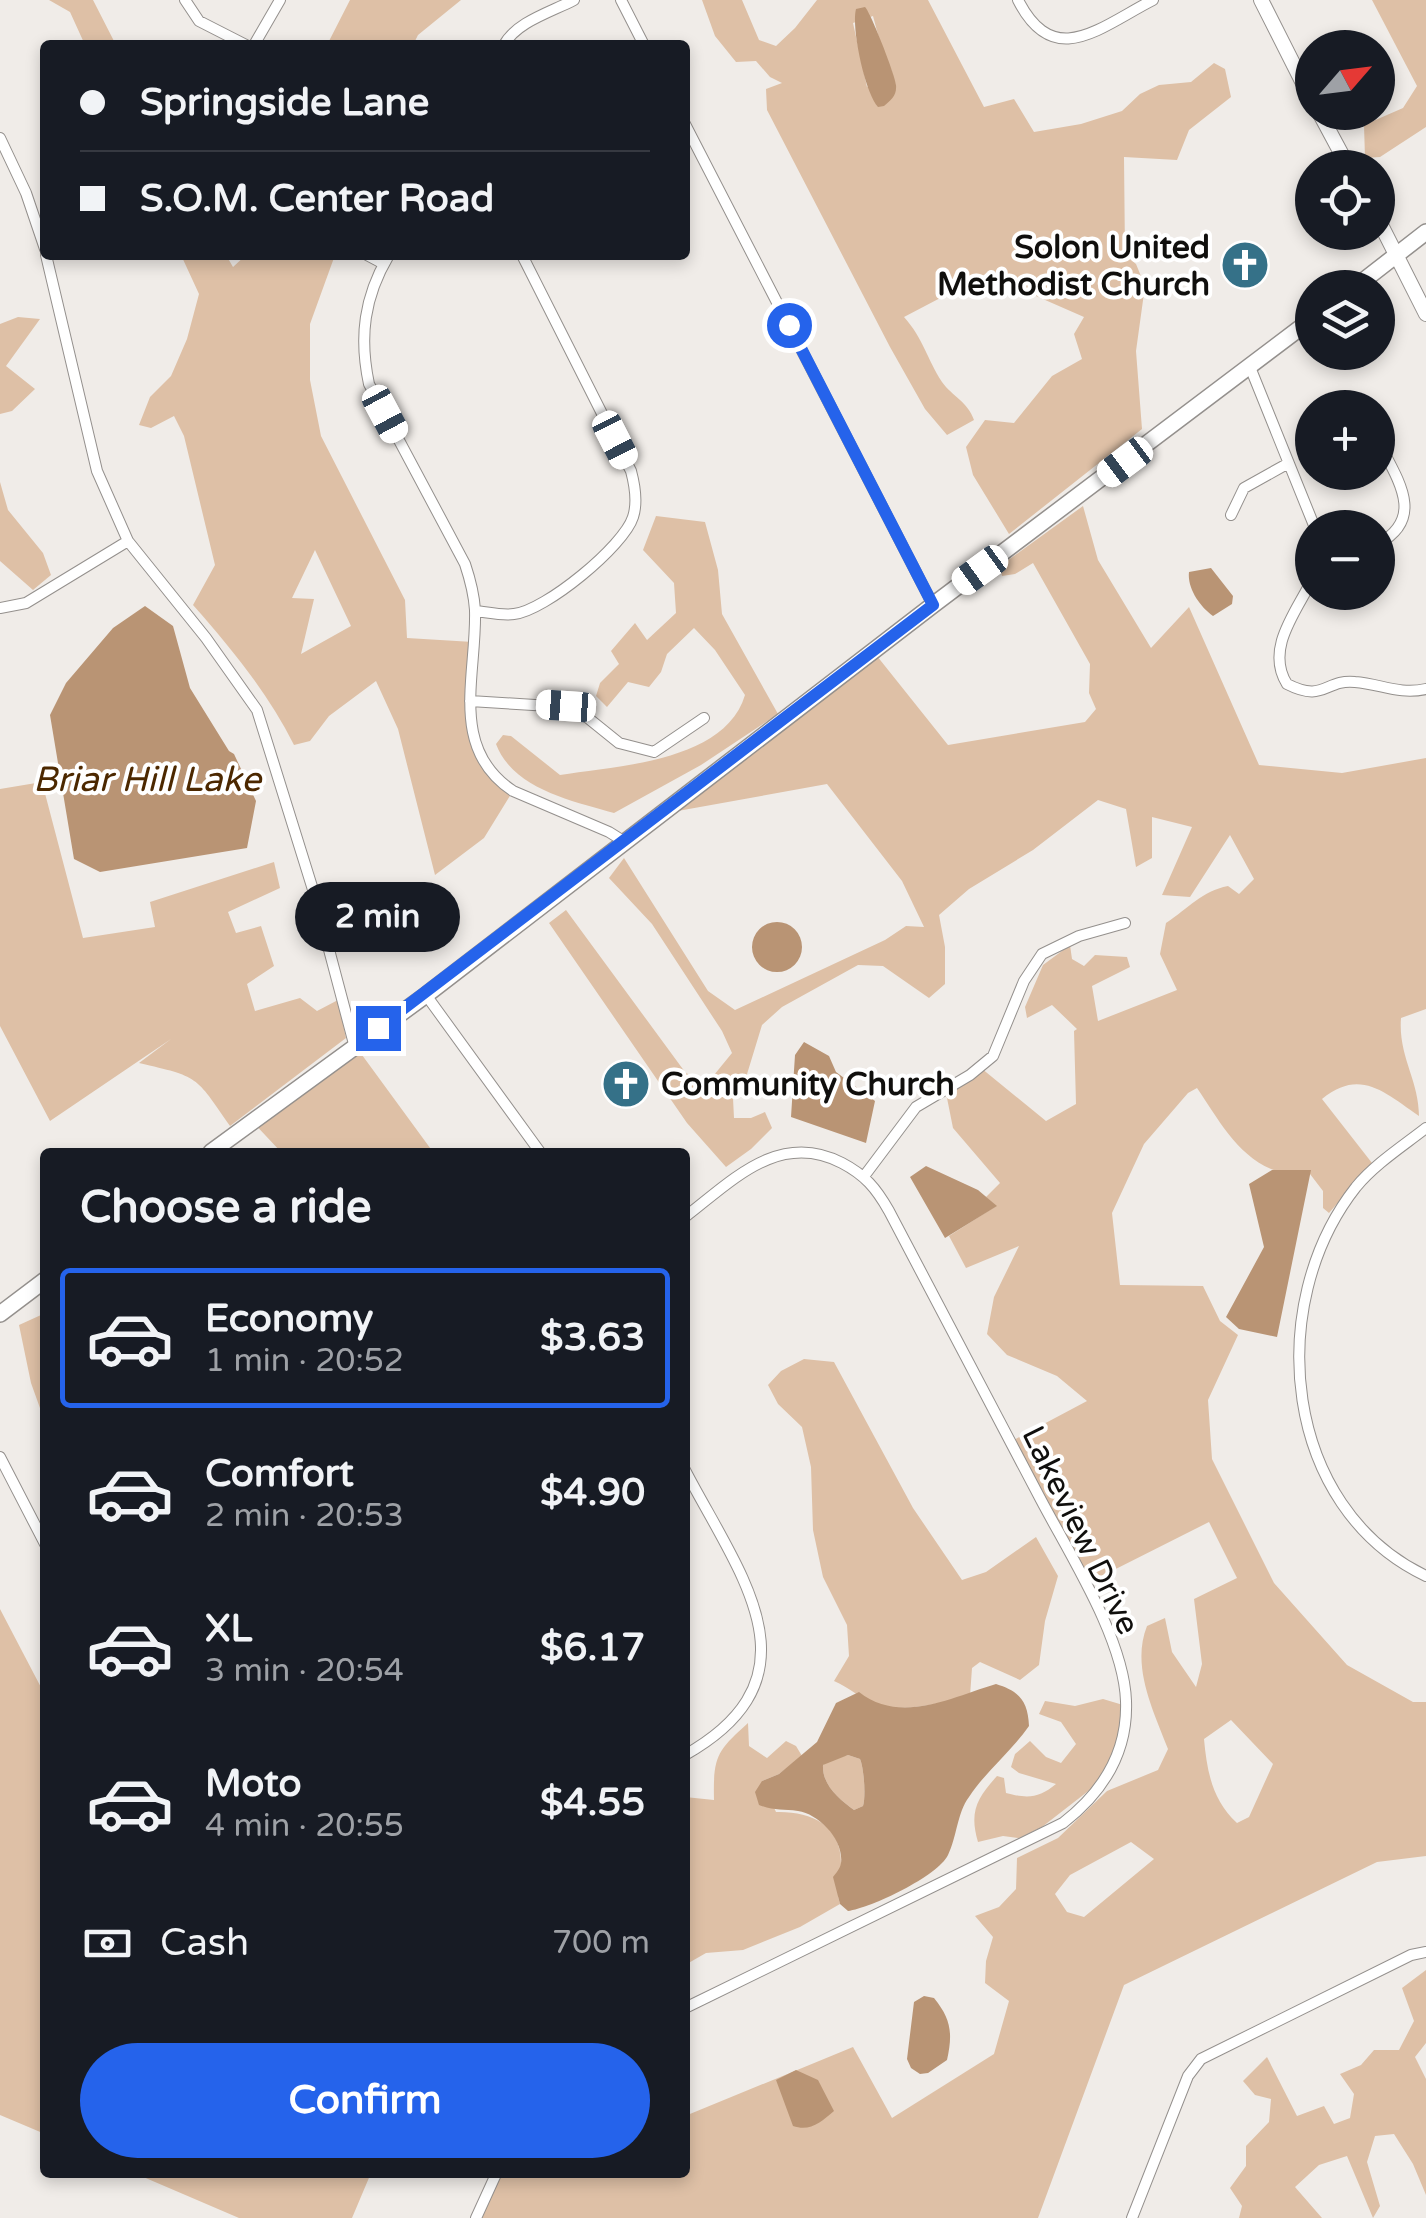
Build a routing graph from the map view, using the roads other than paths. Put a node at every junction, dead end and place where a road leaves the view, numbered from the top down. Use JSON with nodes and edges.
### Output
{"nodes":[{"id":1,"x":185,"y":0,"type":"edge"},
{"id":2,"x":280,"y":0,"type":"edge"},
{"id":3,"x":574,"y":0,"type":"edge"},
{"id":4,"x":621,"y":0,"type":"edge"},
{"id":5,"x":1018,"y":0,"type":"edge"},
{"id":6,"x":1153,"y":0,"type":"edge"},
{"id":7,"x":1261,"y":0,"type":"edge"},
{"id":8,"x":236,"y":40,"type":"edge"},
{"id":9,"x":257,"y":40,"type":"edge"},
{"id":10,"x":506,"y":40,"type":"edge"},
{"id":11,"x":641,"y":40,"type":"edge"},
{"id":12,"x":1295,"y":67,"type":"edge"},
{"id":13,"x":690,"y":134,"type":"edge"},
{"id":14,"x":0,"y":138,"type":"edge"},
{"id":15,"x":1426,"y":232,"type":"edge"},
{"id":16,"x":40,"y":234,"type":"edge"},
{"id":17,"x":1395,"y":250,"type":"edge"},
{"id":18,"x":1397,"y":254,"type":"junction"},
{"id":19,"x":48,"y":260,"type":"edge"},
{"id":20,"x":386,"y":260,"type":"edge"},
{"id":21,"x":525,"y":260,"type":"edge"},
{"id":22,"x":1377,"y":270,"type":"edge"},
{"id":23,"x":1426,"y":314,"type":"edge"},
{"id":24,"x":1295,"y":332,"type":"edge"},
{"id":25,"x":1250,"y":368,"type":"junction"},
{"id":26,"x":1287,"y":464,"type":"junction"},
{"id":27,"x":1395,"y":478,"type":"edge"},
{"id":28,"x":1307,"y":510,"type":"edge"},
{"id":29,"x":1231,"y":515,"type":"dead end"},
{"id":30,"x":1395,"y":536,"type":"edge"},
{"id":31,"x":128,"y":541,"type":"junction"},
{"id":32,"x":933,"y":605,"type":"junction"},
{"id":33,"x":0,"y":608,"type":"edge"},
{"id":34,"x":1297,"y":610,"type":"edge"},
{"id":35,"x":475,"y":611,"type":"junction"},
{"id":36,"x":1426,"y":689,"type":"edge"},
{"id":37,"x":470,"y":701,"type":"junction"},
{"id":38,"x":704,"y":718,"type":"dead end"},
{"id":39,"x":624,"y":842,"type":"junction"},
{"id":40,"x":1125,"y":923,"type":"dead end"},
{"id":41,"x":426,"y":994,"type":"junction"},
{"id":42,"x":354,"y":1044,"type":"junction"},
{"id":43,"x":1426,"y":1128,"type":"edge"},
{"id":44,"x":216,"y":1148,"type":"edge"},
{"id":45,"x":537,"y":1148,"type":"edge"},
{"id":46,"x":865,"y":1175,"type":"junction"},
{"id":47,"x":690,"y":1213,"type":"edge"},
{"id":48,"x":40,"y":1284,"type":"edge"},
{"id":49,"x":0,"y":1314,"type":"edge"},
{"id":50,"x":0,"y":1457,"type":"edge"},
{"id":51,"x":690,"y":1480,"type":"edge"},
{"id":52,"x":40,"y":1534,"type":"edge"},
{"id":53,"x":1426,"y":1576,"type":"edge"},
{"id":54,"x":690,"y":1752,"type":"edge"},
{"id":55,"x":1426,"y":1952,"type":"edge"},
{"id":56,"x":690,"y":2006,"type":"edge"},
{"id":57,"x":494,"y":2178,"type":"edge"},
{"id":58,"x":476,"y":2218,"type":"edge"},
{"id":59,"x":1132,"y":2218,"type":"edge"}],
"edges":[{"from":1,"to":8,"type":"street"},
{"from":2,"to":9,"type":"street"},
{"from":3,"to":10,"type":"street"},
{"from":4,"to":11,"type":"street"},
{"from":5,"to":6,"type":"street"},
{"from":7,"to":12,"type":"main road"},
{"from":13,"to":32,"type":"street"},
{"from":14,"to":16,"type":"street"},
{"from":15,"to":18,"type":"main road"},
{"from":17,"to":18,"type":"main road"},
{"from":18,"to":22,"type":"main road"},
{"from":18,"to":23,"type":"main road"},
{"from":19,"to":31,"type":"street"},
{"from":20,"to":35,"type":"street"},
{"from":21,"to":35,"type":"street"},
{"from":24,"to":25,"type":"main road"},
{"from":25,"to":26,"type":"street"},
{"from":25,"to":32,"type":"main road"},
{"from":26,"to":28,"type":"street"},
{"from":26,"to":29,"type":"street"},
{"from":27,"to":30,"type":"street"},
{"from":31,"to":33,"type":"street"},
{"from":31,"to":42,"type":"street"},
{"from":32,"to":39,"type":"main road"},
{"from":34,"to":36,"type":"street"},
{"from":35,"to":37,"type":"street"},
{"from":37,"to":38,"type":"street"},
{"from":37,"to":39,"type":"street"},
{"from":39,"to":41,"type":"main road"},
{"from":40,"to":46,"type":"street"},
{"from":41,"to":42,"type":"main road"},
{"from":41,"to":45,"type":"street"},
{"from":42,"to":44,"type":"main road"},
{"from":43,"to":53,"type":"street"},
{"from":46,"to":47,"type":"street"},
{"from":46,"to":56,"type":"street","name":"Lakeview Drive"},
{"from":48,"to":49,"type":"main road"},
{"from":50,"to":52,"type":"street"},
{"from":51,"to":54,"type":"street"},
{"from":55,"to":59,"type":"street"},
{"from":57,"to":58,"type":"street"}]}
